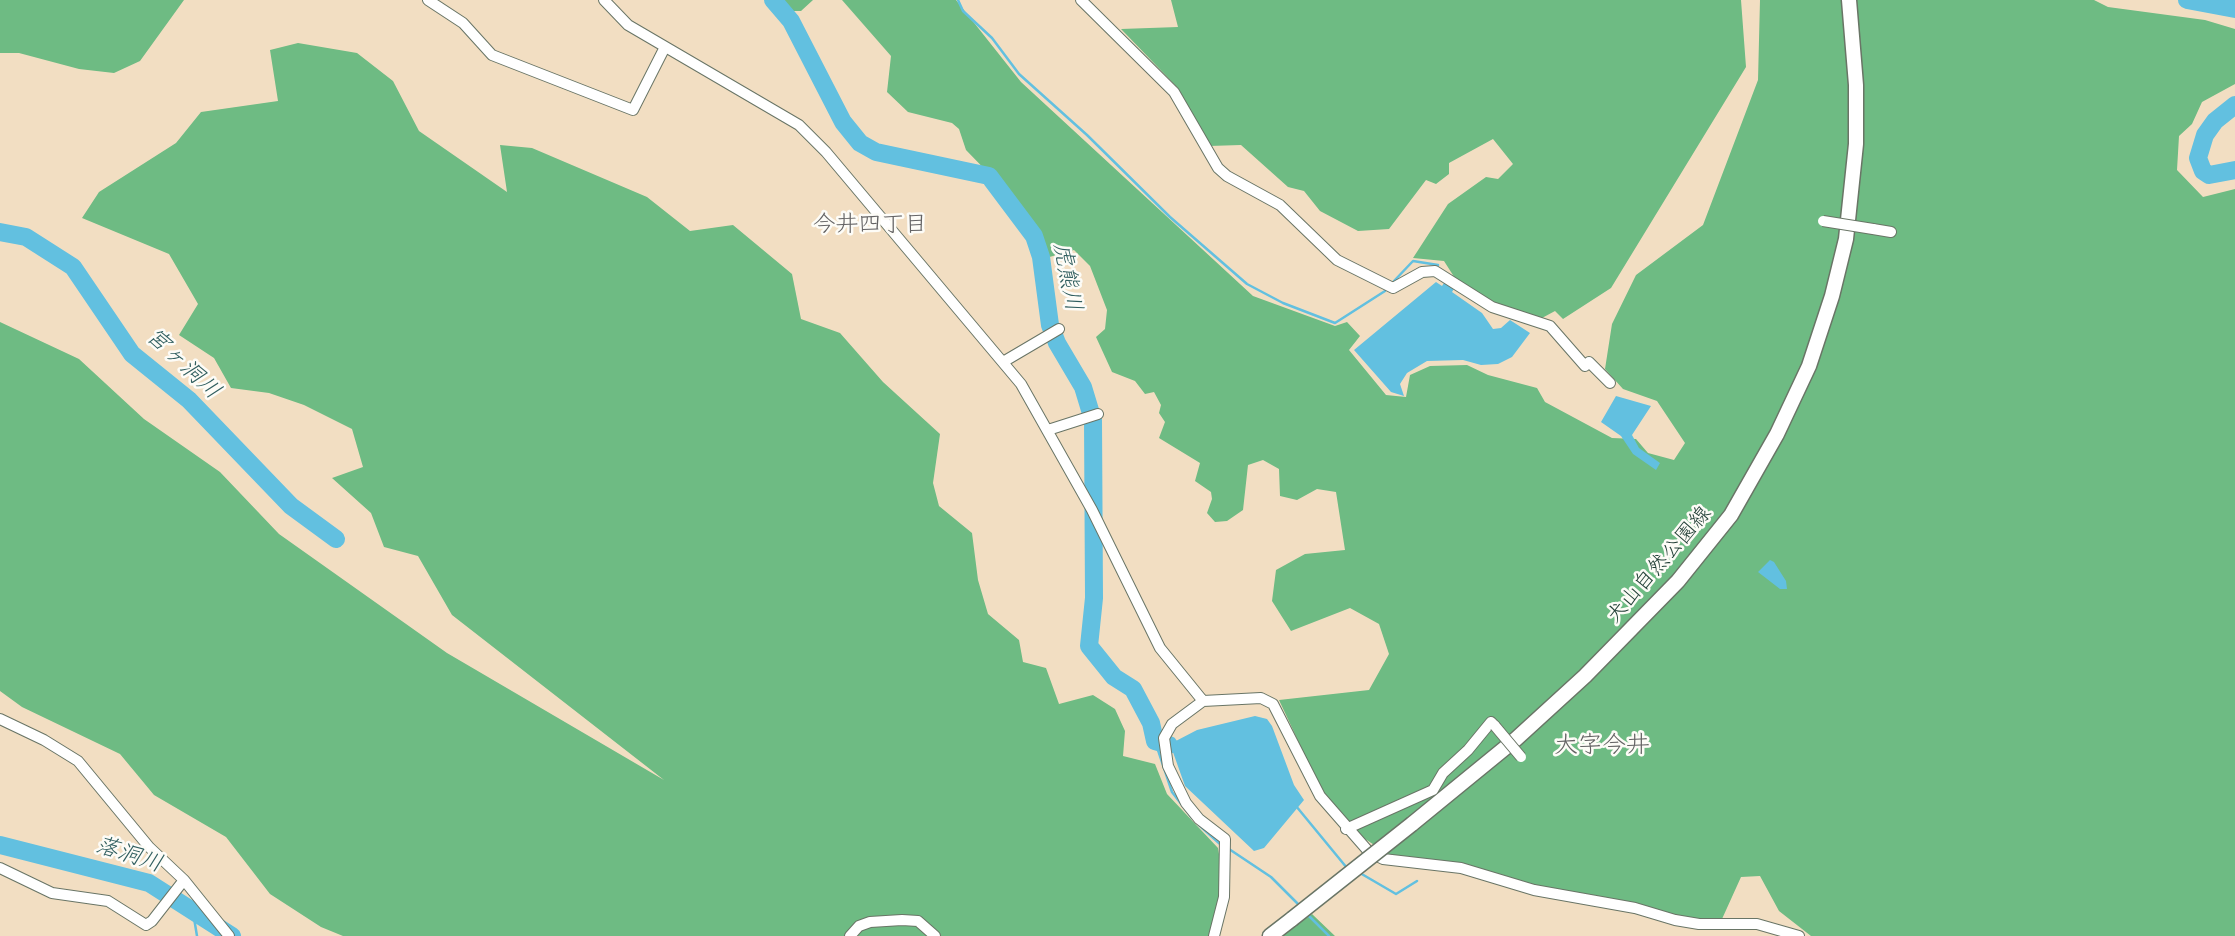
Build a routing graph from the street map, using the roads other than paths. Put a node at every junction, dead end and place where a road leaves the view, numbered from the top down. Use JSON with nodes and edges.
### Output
{"nodes":[{"id":1,"x":428,"y":0,"type":"edge"},
{"id":2,"x":604,"y":0,"type":"edge"},
{"id":3,"x":1081,"y":0,"type":"edge"},
{"id":4,"x":1849,"y":0,"type":"edge"},
{"id":5,"x":665,"y":47,"type":"junction"},
{"id":6,"x":1823,"y":221,"type":"dead end"},
{"id":7,"x":1891,"y":232,"type":"dead end"},
{"id":8,"x":1059,"y":329,"type":"dead end"},
{"id":9,"x":1003,"y":362,"type":"junction"},
{"id":10,"x":1610,"y":383,"type":"dead end"},
{"id":11,"x":1098,"y":414,"type":"dead end"},
{"id":12,"x":1048,"y":430,"type":"junction"},
{"id":13,"x":1203,"y":701,"type":"junction"},
{"id":14,"x":0,"y":719,"type":"edge"},
{"id":15,"x":1521,"y":757,"type":"dead end"},
{"id":16,"x":1346,"y":829,"type":"junction"},
{"id":17,"x":0,"y":868,"type":"edge"},
{"id":18,"x":184,"y":880,"type":"junction"},
{"id":19,"x":229,"y":936,"type":"edge"},
{"id":20,"x":850,"y":936,"type":"edge"},
{"id":21,"x":935,"y":936,"type":"edge"},
{"id":22,"x":1214,"y":936,"type":"edge"},
{"id":23,"x":1270,"y":936,"type":"edge"},
{"id":24,"x":1799,"y":936,"type":"edge"}],
"edges":[{"from":1,"to":5,"type":"street"},
{"from":2,"to":5,"type":"street"},
{"from":3,"to":10,"type":"street"},
{"from":4,"to":23,"type":"main road","name":"犬山自然公園線","bridge":true},
{"from":5,"to":9,"type":"street"},
{"from":6,"to":7,"type":"street","bridge":true},
{"from":8,"to":9,"type":"street"},
{"from":9,"to":12,"type":"street"},
{"from":11,"to":12,"type":"street"},
{"from":12,"to":13,"type":"street"},
{"from":13,"to":16,"type":"street"},
{"from":13,"to":22,"type":"street"},
{"from":14,"to":18,"type":"street"},
{"from":15,"to":16,"type":"street","bridge":true},
{"from":16,"to":24,"type":"street"},
{"from":17,"to":18,"type":"street"},
{"from":18,"to":19,"type":"street"},
{"from":20,"to":21,"type":"street"}]}
